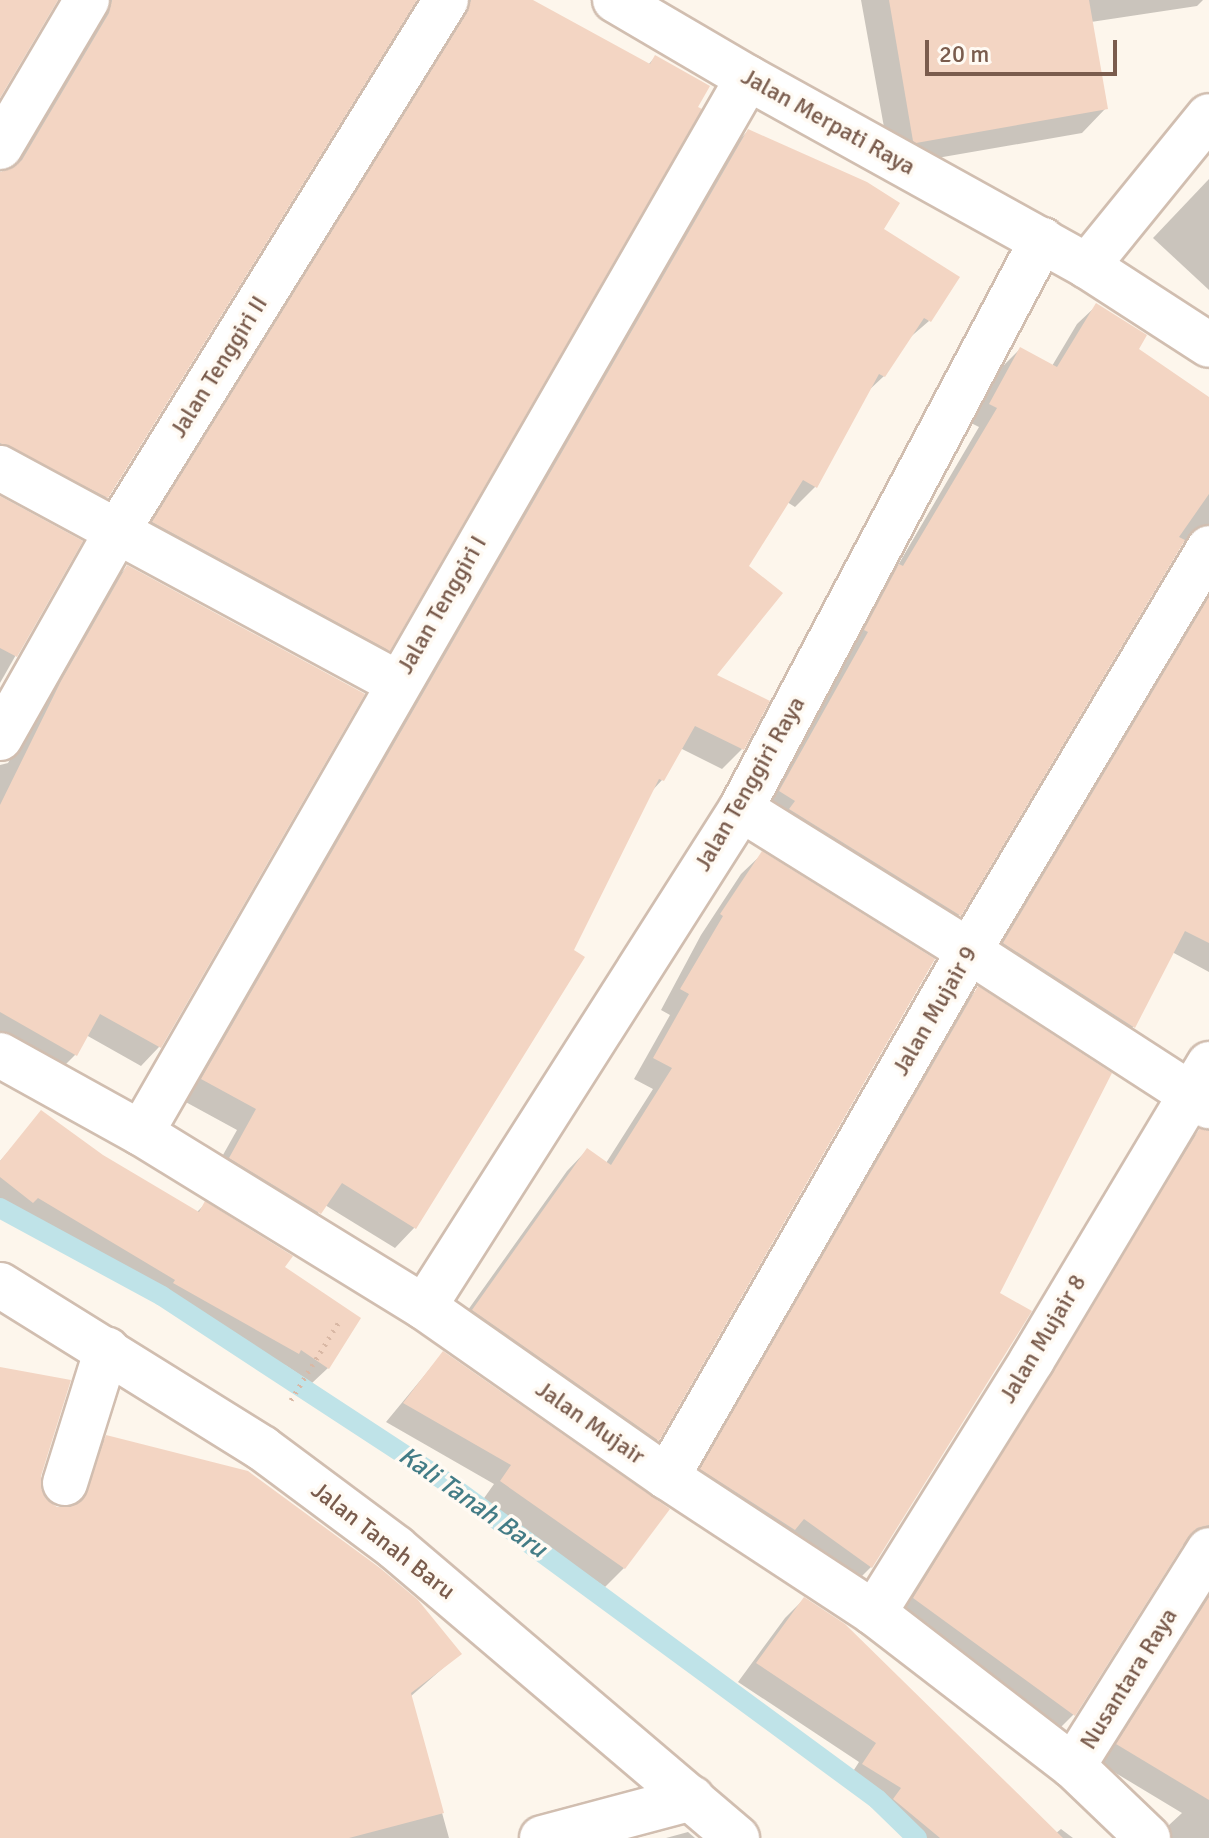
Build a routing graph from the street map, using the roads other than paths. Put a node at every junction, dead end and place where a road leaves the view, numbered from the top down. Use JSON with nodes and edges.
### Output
{"nodes":[{"id":1,"x":87,"y":0,"type":"edge"},
{"id":2,"x":446,"y":0,"type":"edge"},
{"id":3,"x":629,"y":3,"type":"edge"},
{"id":4,"x":748,"y":78,"type":"junction"},
{"id":5,"x":1209,"y":116,"type":"edge"},
{"id":6,"x":0,"y":147,"type":"edge"},
{"id":7,"x":1042,"y":240,"type":"junction"},
{"id":8,"x":1087,"y":266,"type":"junction"},
{"id":9,"x":1209,"y":345,"type":"edge"},
{"id":10,"x":0,"y":468,"type":"edge"},
{"id":11,"x":116,"y":533,"type":"junction"},
{"id":12,"x":1209,"y":548,"type":"edge"},
{"id":13,"x":397,"y":683,"type":"junction"},
{"id":14,"x":0,"y":738,"type":"edge"},
{"id":15,"x":741,"y":809,"type":"junction"},
{"id":16,"x":969,"y":951,"type":"junction"},
{"id":17,"x":0,"y":1055,"type":"edge"},
{"id":18,"x":1203,"y":1088,"type":"edge"},
{"id":19,"x":141,"y":1133,"type":"junction"},
{"id":20,"x":0,"y":1285,"type":"edge"},
{"id":21,"x":424,"y":1307,"type":"junction"},
{"id":22,"x":107,"y":1349,"type":"junction"},
{"id":23,"x":667,"y":1477,"type":"junction"},
{"id":24,"x":65,"y":1483,"type":"dead end"},
{"id":25,"x":1209,"y":1550,"type":"edge"},
{"id":26,"x":874,"y":1613,"type":"junction"},
{"id":27,"x":1073,"y":1766,"type":"junction"},
{"id":28,"x":692,"y":1798,"type":"junction"},
{"id":29,"x":542,"y":1838,"type":"edge"},
{"id":30,"x":737,"y":1838,"type":"edge"},
{"id":31,"x":1148,"y":1838,"type":"edge"}],
"edges":[{"from":1,"to":6,"type":"street"},
{"from":2,"to":11,"type":"street","name":"Jalan Tenggiri II"},
{"from":3,"to":4,"type":"street","name":"Jalan Merpati Raya"},
{"from":4,"to":7,"type":"street","name":"Jalan Merpati Raya"},
{"from":4,"to":13,"type":"street","name":"Jalan Tenggiri I"},
{"from":5,"to":8,"type":"street"},
{"from":7,"to":8,"type":"street","name":"Jalan Merpati Raya"},
{"from":7,"to":15,"type":"street","name":"Jalan Tenggiri Raya"},
{"from":8,"to":9,"type":"street","name":"Jalan Merpati Raya"},
{"from":10,"to":11,"type":"street"},
{"from":11,"to":13,"type":"street"},
{"from":11,"to":14,"type":"street","name":"Jalan Tenggiri II"},
{"from":12,"to":16,"type":"street","name":"Jalan Mujair 9"},
{"from":13,"to":19,"type":"street","name":"Jalan Tenggiri I"},
{"from":15,"to":16,"type":"street"},
{"from":15,"to":21,"type":"street","name":"Jalan Tenggiri Raya"},
{"from":16,"to":18,"type":"street"},
{"from":16,"to":23,"type":"street","name":"Jalan Mujair 9"},
{"from":17,"to":19,"type":"street","name":"Jalan Mujair"},
{"from":18,"to":26,"type":"street","name":"Jalan Mujair 8"},
{"from":19,"to":21,"type":"street","name":"Jalan Mujair"},
{"from":20,"to":22,"type":"street","name":"Jalan Tanah Baru"},
{"from":21,"to":23,"type":"street","name":"Jalan Mujair"},
{"from":22,"to":24,"type":"street"},
{"from":22,"to":28,"type":"street","name":"Jalan Tanah Baru"},
{"from":23,"to":26,"type":"street","name":"Jalan Mujair"},
{"from":25,"to":27,"type":"street","name":"Nusantara Raya"},
{"from":26,"to":27,"type":"street","name":"Jalan Mujair"},
{"from":27,"to":31,"type":"street","name":"Jalan Mujair"},
{"from":28,"to":29,"type":"street"},
{"from":28,"to":30,"type":"street","name":"Jalan Tanah Baru"}]}
